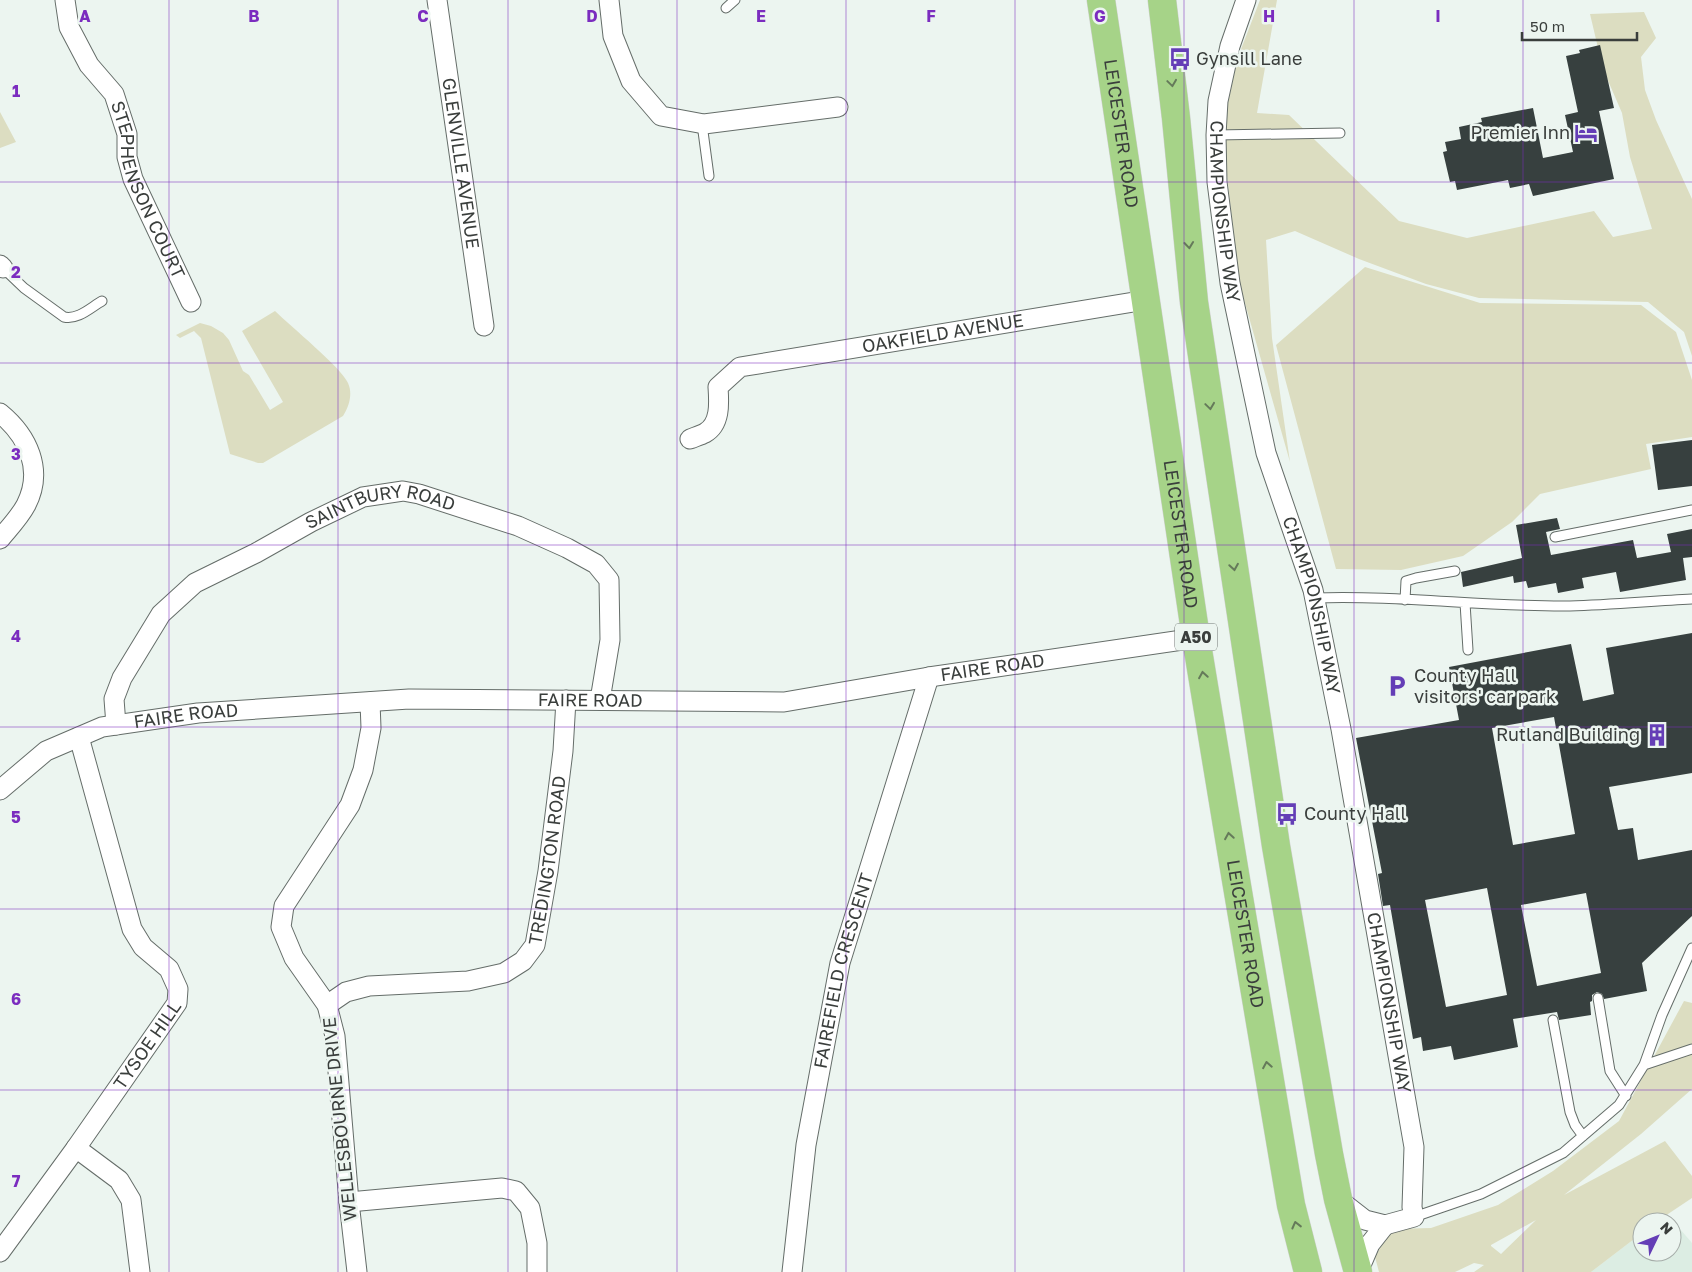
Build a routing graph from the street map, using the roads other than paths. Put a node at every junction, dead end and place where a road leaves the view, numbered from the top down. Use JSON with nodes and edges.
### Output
{"nodes":[{"id":1,"x":65,"y":0,"type":"edge"},
{"id":2,"x":437,"y":0,"type":"edge"},
{"id":3,"x":610,"y":0,"type":"edge"},
{"id":4,"x":735,"y":0,"type":"edge"},
{"id":5,"x":1101,"y":0,"type":"edge"},
{"id":6,"x":1162,"y":0,"type":"edge"},
{"id":7,"x":1246,"y":0,"type":"edge"},
{"id":8,"x":726,"y":8,"type":"dead end"},
{"id":9,"x":838,"y":107,"type":"dead end"},
{"id":10,"x":702,"y":124,"type":"junction"},
{"id":11,"x":1340,"y":133,"type":"dead end"},
{"id":12,"x":1216,"y":135,"type":"junction"},
{"id":13,"x":709,"y":176,"type":"dead end"},
{"id":14,"x":2,"y":267,"type":"edge"},
{"id":15,"x":1146,"y":300,"type":"junction"},
{"id":16,"x":102,"y":301,"type":"dead end"},
{"id":17,"x":191,"y":302,"type":"dead end"},
{"id":18,"x":484,"y":326,"type":"dead end"},
{"id":19,"x":0,"y":413,"type":"edge"},
{"id":20,"x":690,"y":439,"type":"dead end"},
{"id":21,"x":1692,"y":510,"type":"edge"},
{"id":22,"x":1555,"y":536,"type":"dead end"},
{"id":23,"x":0,"y":539,"type":"edge"},
{"id":24,"x":1455,"y":571,"type":"dead end"},
{"id":25,"x":1314,"y":598,"type":"junction"},
{"id":26,"x":1692,"y":599,"type":"edge"},
{"id":27,"x":1405,"y":600,"type":"junction"},
{"id":28,"x":1465,"y":603,"type":"junction"},
{"id":29,"x":1196,"y":638,"type":"junction"},
{"id":30,"x":1468,"y":650,"type":"dead end"},
{"id":31,"x":929,"y":677,"type":"junction"},
{"id":32,"x":566,"y":700,"type":"junction"},
{"id":33,"x":600,"y":700,"type":"junction"},
{"id":34,"x":370,"y":702,"type":"junction"},
{"id":35,"x":116,"y":725,"type":"junction"},
{"id":36,"x":79,"y":737,"type":"junction"},
{"id":37,"x":0,"y":790,"type":"edge"},
{"id":38,"x":1692,"y":948,"type":"edge"},
{"id":39,"x":1687,"y":968,"type":"edge"},
{"id":40,"x":1598,"y":998,"type":"dead end"},
{"id":41,"x":327,"y":1005,"type":"junction"},
{"id":42,"x":1553,"y":1020,"type":"dead end"},
{"id":43,"x":1692,"y":1049,"type":"edge"},
{"id":44,"x":1644,"y":1065,"type":"junction"},
{"id":45,"x":1626,"y":1096,"type":"junction"},
{"id":46,"x":1583,"y":1136,"type":"junction"},
{"id":47,"x":76,"y":1148,"type":"junction"},
{"id":48,"x":1338,"y":1199,"type":"junction"},
{"id":49,"x":349,"y":1202,"type":"junction"},
{"id":50,"x":1414,"y":1217,"type":"junction"},
{"id":51,"x":1385,"y":1225,"type":"junction"},
{"id":52,"x":0,"y":1252,"type":"edge"},
{"id":53,"x":140,"y":1272,"type":"edge"},
{"id":54,"x":357,"y":1272,"type":"edge"},
{"id":55,"x":537,"y":1272,"type":"edge"},
{"id":56,"x":792,"y":1272,"type":"edge"},
{"id":57,"x":1308,"y":1272,"type":"edge"},
{"id":58,"x":1358,"y":1272,"type":"edge"}],
"edges":[{"from":1,"to":17,"type":"street","name":"STEPHENSON COURT"},
{"from":2,"to":18,"type":"street","name":"GLENVILLE AVENUE"},
{"from":3,"to":10,"type":"street"},
{"from":4,"to":8,"type":"lane"},
{"from":5,"to":15,"type":"highway","name":"LEICESTER ROAD","number":"A50"},
{"from":6,"to":48,"type":"highway","number":"A50","one_way":true},
{"from":7,"to":12,"type":"street","name":"CHAMPIONSHIP WAY"},
{"from":9,"to":10,"type":"street"},
{"from":10,"to":13,"type":"lane"},
{"from":11,"to":12,"type":"lane"},
{"from":12,"to":25,"type":"street","name":"CHAMPIONSHIP WAY"},
{"from":14,"to":16,"type":"lane"},
{"from":15,"to":20,"type":"street","name":"OAKFIELD AVENUE"},
{"from":15,"to":29,"type":"highway","name":"LEICESTER ROAD","number":"A50"},
{"from":19,"to":23,"type":"street"},
{"from":21,"to":22,"type":"lane"},
{"from":24,"to":27,"type":"lane"},
{"from":25,"to":27,"type":"lane"},
{"from":25,"to":50,"type":"street","name":"CHAMPIONSHIP WAY"},
{"from":26,"to":28,"type":"lane"},
{"from":27,"to":28,"type":"lane"},
{"from":28,"to":30,"type":"lane"},
{"from":29,"to":31,"type":"street","name":"FAIRE ROAD"},
{"from":57,"to":29,"type":"highway","name":"LEICESTER ROAD","number":"A50","one_way":true},
{"from":31,"to":33,"type":"street","name":"FAIRE ROAD"},
{"from":31,"to":56,"type":"street","name":"FAIREFIELD CRESCENT"},
{"from":32,"to":33,"type":"street","name":"FAIRE ROAD"},
{"from":32,"to":34,"type":"street","name":"FAIRE ROAD"},
{"from":32,"to":41,"type":"street","name":"TREDINGTON ROAD"},
{"from":33,"to":35,"type":"street","name":"SAINTBURY ROAD"},
{"from":34,"to":35,"type":"street","name":"FAIRE ROAD"},
{"from":34,"to":41,"type":"street","name":"WELLESBOURNE DRIVE"},
{"from":35,"to":36,"type":"street","name":"FAIRE ROAD"},
{"from":36,"to":37,"type":"street","name":"FAIRE ROAD"},
{"from":36,"to":47,"type":"street","name":"TYSOE HILL"},
{"from":38,"to":39,"type":"lane"},
{"from":39,"to":44,"type":"lane"},
{"from":40,"to":45,"type":"lane"},
{"from":41,"to":49,"type":"street","name":"WELLESBOURNE DRIVE"},
{"from":42,"to":46,"type":"lane"},
{"from":43,"to":44,"type":"lane"},
{"from":44,"to":45,"type":"lane"},
{"from":45,"to":46,"type":"lane"},
{"from":46,"to":50,"type":"lane"},
{"from":47,"to":52,"type":"street","name":"TYSOE HILL"},
{"from":47,"to":53,"type":"street"},
{"from":48,"to":51,"type":"street"},
{"from":48,"to":58,"type":"highway","number":"A50"},
{"from":49,"to":54,"type":"street","name":"WELLESBOURNE DRIVE"},
{"from":49,"to":55,"type":"street"},
{"from":50,"to":51,"type":"street"},
{"from":51,"to":58,"type":"street"}]}
